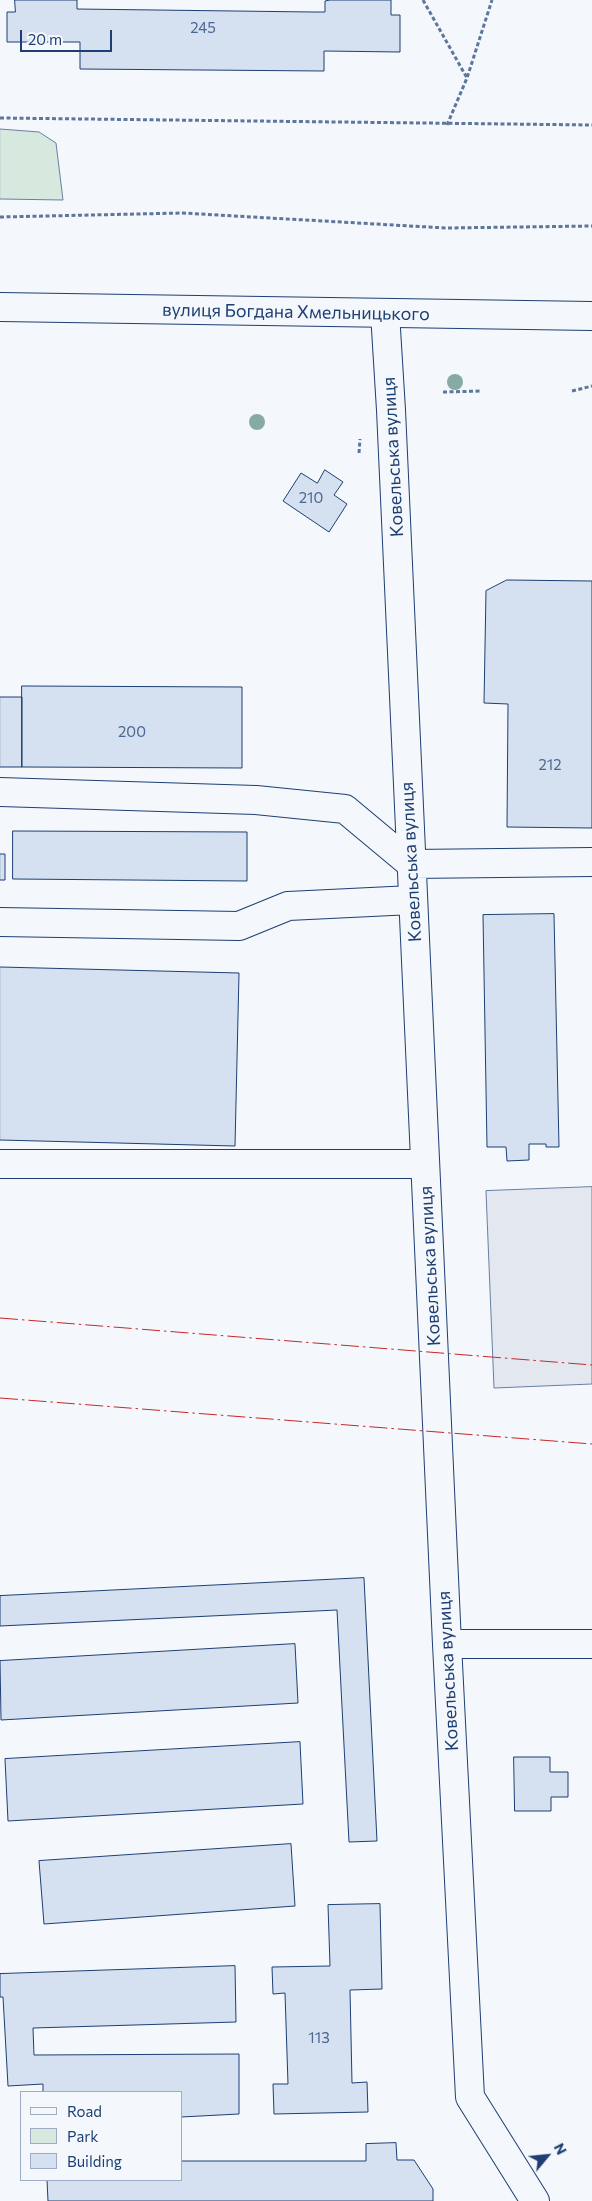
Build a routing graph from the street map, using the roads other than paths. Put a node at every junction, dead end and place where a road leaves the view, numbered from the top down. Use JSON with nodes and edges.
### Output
{"nodes":[{"id":1,"x":0,"y":307,"type":"edge"},
{"id":2,"x":385,"y":313,"type":"junction"},
{"id":3,"x":592,"y":316,"type":"edge"},
{"id":4,"x":0,"y":792,"type":"edge"},
{"id":5,"x":592,"y":862,"type":"edge"},
{"id":6,"x":411,"y":864,"type":"junction"},
{"id":7,"x":412,"y":900,"type":"junction"},
{"id":8,"x":0,"y":922,"type":"edge"},
{"id":9,"x":0,"y":1164,"type":"edge"},
{"id":10,"x":425,"y":1164,"type":"junction"},
{"id":11,"x":447,"y":1644,"type":"junction"},
{"id":12,"x":592,"y":1644,"type":"edge"},
{"id":13,"x":535,"y":2201,"type":"edge"}],
"edges":[{"from":1,"to":2,"type":"street","name":"вулиця Богдана Хмельницького"},
{"from":2,"to":3,"type":"street","name":"вулиця Богдана Хмельницького"},
{"from":2,"to":6,"type":"street","name":"Ковельська вулиця"},
{"from":4,"to":6,"type":"street"},
{"from":5,"to":6,"type":"street"},
{"from":6,"to":7,"type":"street","name":"Ковельська вулиця"},
{"from":7,"to":8,"type":"street"},
{"from":7,"to":10,"type":"street","name":"Ковельська вулиця"},
{"from":9,"to":10,"type":"street"},
{"from":10,"to":11,"type":"street","name":"Ковельська вулиця"},
{"from":11,"to":12,"type":"street"},
{"from":11,"to":13,"type":"street","name":"Ковельська вулиця"}]}
